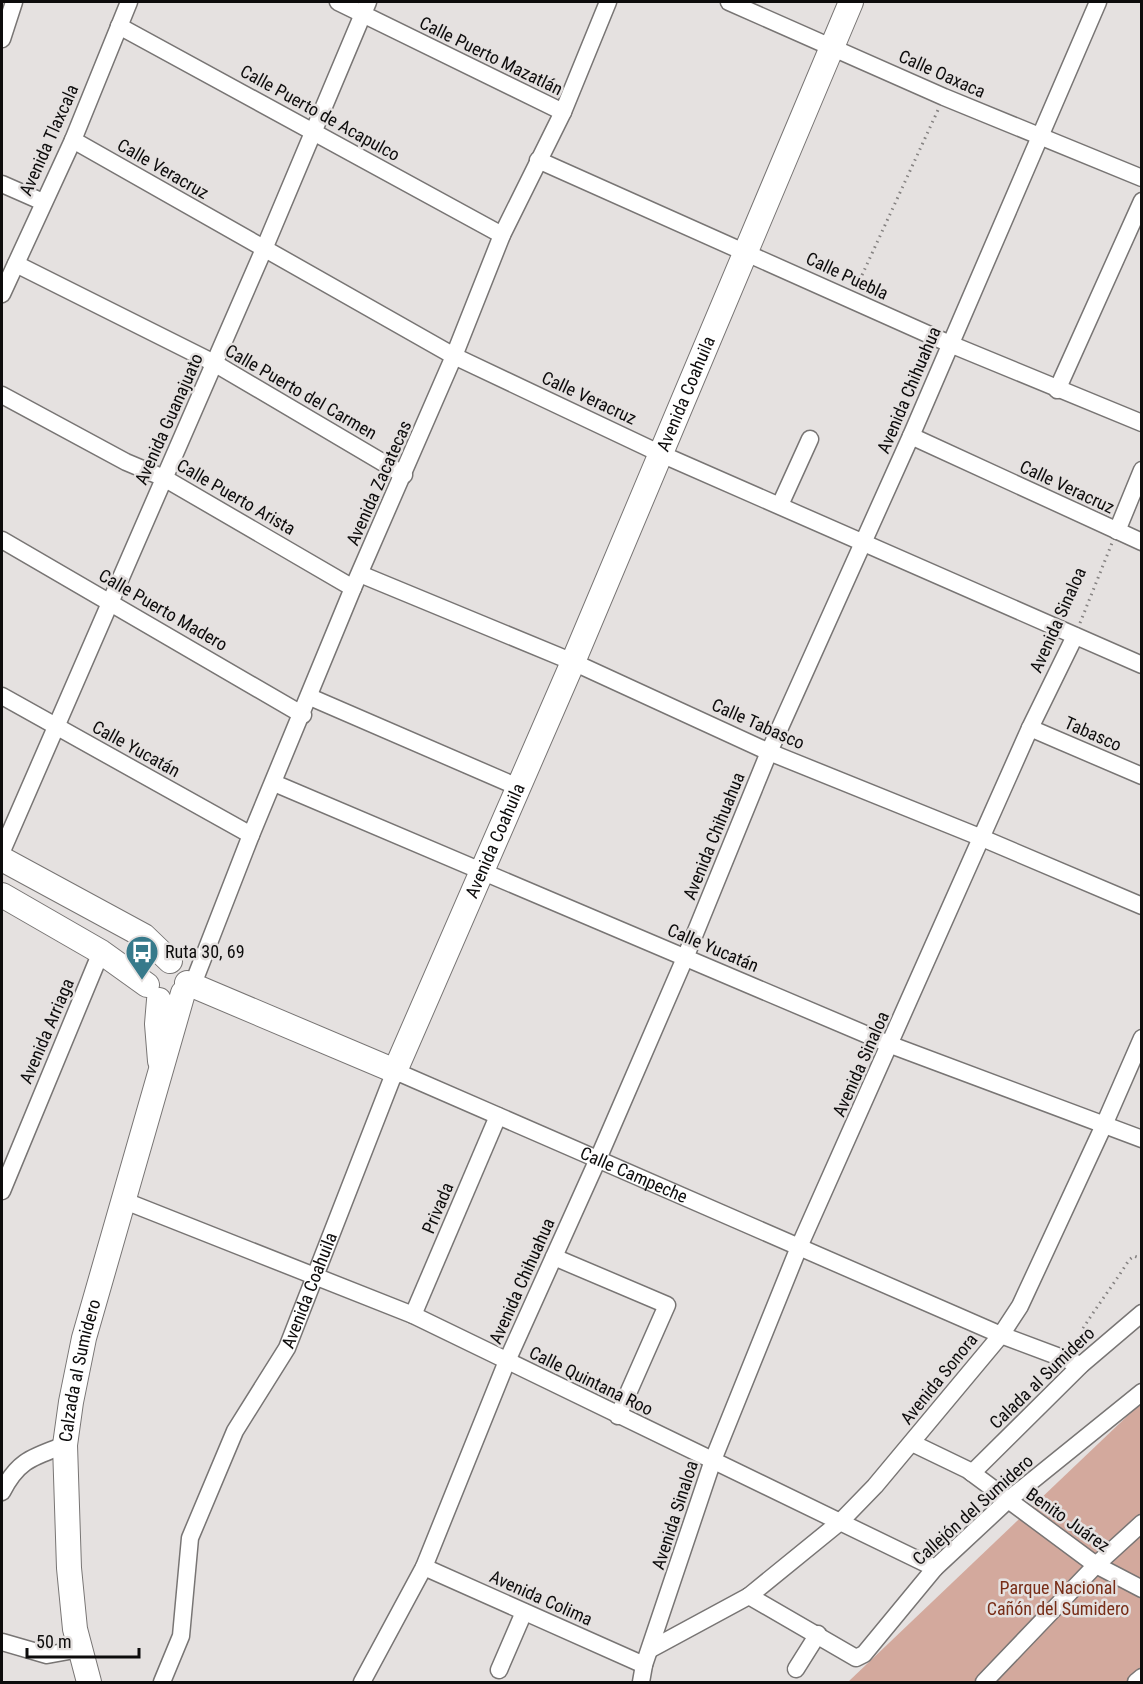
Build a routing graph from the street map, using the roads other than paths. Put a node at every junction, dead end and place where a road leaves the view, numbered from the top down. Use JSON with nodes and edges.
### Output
{"nodes":[{"id":1,"x":14,"y":2,"type":"edge"},
{"id":2,"x":129,"y":2,"type":"edge"},
{"id":3,"x":338,"y":2,"type":"edge"},
{"id":4,"x":608,"y":2,"type":"edge"},
{"id":5,"x":729,"y":2,"type":"edge"},
{"id":6,"x":851,"y":2,"type":"edge"},
{"id":7,"x":1098,"y":2,"type":"edge"},
{"id":8,"x":365,"y":8,"type":"edge"},
{"id":9,"x":119,"y":26,"type":"junction"},
{"id":10,"x":2,"y":39,"type":"edge"},
{"id":11,"x":832,"y":45,"type":"junction"},
{"id":12,"x":562,"y":112,"type":"junction"},
{"id":13,"x":314,"y":131,"type":"junction"},
{"id":14,"x":1040,"y":136,"type":"junction"},
{"id":15,"x":73,"y":140,"type":"junction"},
{"id":16,"x":538,"y":160,"type":"junction"},
{"id":17,"x":1142,"y":178,"type":"edge"},
{"id":18,"x":2,"y":184,"type":"edge"},
{"id":19,"x":1142,"y":201,"type":"edge"},
{"id":20,"x":43,"y":202,"type":"junction"},
{"id":21,"x":502,"y":235,"type":"junction"},
{"id":22,"x":264,"y":249,"type":"junction"},
{"id":23,"x":747,"y":251,"type":"junction"},
{"id":24,"x":16,"y":264,"type":"junction"},
{"id":25,"x":2,"y":294,"type":"edge"},
{"id":26,"x":950,"y":344,"type":"junction"},
{"id":27,"x":454,"y":356,"type":"junction"},
{"id":28,"x":214,"y":363,"type":"junction"},
{"id":29,"x":1057,"y":390,"type":"junction"},
{"id":30,"x":2,"y":395,"type":"edge"},
{"id":31,"x":1142,"y":423,"type":"edge"},
{"id":32,"x":911,"y":436,"type":"junction"},
{"id":33,"x":810,"y":439,"type":"dead end"},
{"id":34,"x":661,"y":454,"type":"junction"},
{"id":35,"x":1142,"y":470,"type":"edge"},
{"id":36,"x":404,"y":475,"type":"junction"},
{"id":37,"x":164,"y":478,"type":"junction"},
{"id":38,"x":780,"y":505,"type":"junction"},
{"id":39,"x":1117,"y":531,"type":"junction"},
{"id":40,"x":2,"y":540,"type":"edge"},
{"id":41,"x":864,"y":541,"type":"junction"},
{"id":42,"x":1142,"y":542,"type":"edge"},
{"id":43,"x":357,"y":581,"type":"junction"},
{"id":44,"x":111,"y":601,"type":"junction"},
{"id":45,"x":1075,"y":636,"type":"junction"},
{"id":46,"x":573,"y":662,"type":"junction"},
{"id":47,"x":1142,"y":665,"type":"edge"},
{"id":48,"x":2,"y":696,"type":"edge"},
{"id":49,"x":310,"y":697,"type":"junction"},
{"id":50,"x":303,"y":715,"type":"junction"},
{"id":51,"x":56,"y":727,"type":"junction"},
{"id":52,"x":1030,"y":728,"type":"junction"},
{"id":53,"x":769,"y":752,"type":"junction"},
{"id":54,"x":1142,"y":776,"type":"edge"},
{"id":55,"x":274,"y":783,"type":"junction"},
{"id":56,"x":518,"y":787,"type":"junction"},
{"id":57,"x":251,"y":835,"type":"junction"},
{"id":58,"x":982,"y":838,"type":"junction"},
{"id":59,"x":2,"y":851,"type":"edge"},
{"id":60,"x":2,"y":859,"type":"edge"},
{"id":61,"x":482,"y":872,"type":"junction"},
{"id":62,"x":3,"y":899,"type":"edge"},
{"id":63,"x":1142,"y":906,"type":"edge"},
{"id":64,"x":101,"y":952,"type":"junction"},
{"id":65,"x":686,"y":958,"type":"junction"},
{"id":66,"x":170,"y":961,"type":"junction"},
{"id":67,"x":188,"y":987,"type":"junction"},
{"id":68,"x":153,"y":992,"type":"junction"},
{"id":69,"x":1142,"y":1038,"type":"edge"},
{"id":70,"x":891,"y":1045,"type":"junction"},
{"id":71,"x":160,"y":1066,"type":"junction"},
{"id":72,"x":395,"y":1071,"type":"junction"},
{"id":73,"x":498,"y":1116,"type":"junction"},
{"id":74,"x":1104,"y":1125,"type":"junction"},
{"id":75,"x":1142,"y":1139,"type":"edge"},
{"id":76,"x":598,"y":1160,"type":"junction"},
{"id":77,"x":2,"y":1191,"type":"edge"},
{"id":78,"x":125,"y":1201,"type":"junction"},
{"id":79,"x":799,"y":1247,"type":"junction"},
{"id":80,"x":554,"y":1257,"type":"junction"},
{"id":81,"x":313,"y":1276,"type":"junction"},
{"id":82,"x":1142,"y":1313,"type":"edge"},
{"id":83,"x":413,"y":1315,"type":"junction"},
{"id":84,"x":1001,"y":1335,"type":"junction"},
{"id":85,"x":507,"y":1361,"type":"junction"},
{"id":86,"x":1081,"y":1365,"type":"junction"},
{"id":87,"x":1142,"y":1392,"type":"edge"},
{"id":88,"x":618,"y":1416,"type":"junction"},
{"id":89,"x":912,"y":1443,"type":"junction"},
{"id":90,"x":66,"y":1445,"type":"junction"},
{"id":91,"x":713,"y":1460,"type":"junction"},
{"id":92,"x":972,"y":1473,"type":"junction"},
{"id":93,"x":2,"y":1492,"type":"edge"},
{"id":94,"x":1006,"y":1501,"type":"junction"},
{"id":95,"x":840,"y":1522,"type":"junction"},
{"id":96,"x":1142,"y":1523,"type":"edge"},
{"id":97,"x":1096,"y":1564,"type":"junction"},
{"id":98,"x":423,"y":1567,"type":"junction"},
{"id":99,"x":935,"y":1568,"type":"junction"},
{"id":100,"x":1142,"y":1589,"type":"edge"},
{"id":101,"x":749,"y":1596,"type":"junction"},
{"id":102,"x":524,"y":1612,"type":"junction"},
{"id":103,"x":818,"y":1634,"type":"junction"},
{"id":104,"x":2,"y":1642,"type":"edge"},
{"id":105,"x":80,"y":1649,"type":"junction"},
{"id":106,"x":651,"y":1649,"type":"junction"},
{"id":107,"x":644,"y":1665,"type":"junction"},
{"id":108,"x":796,"y":1669,"type":"dead end"},
{"id":109,"x":499,"y":1671,"type":"dead end"},
{"id":110,"x":1142,"y":1677,"type":"edge"},
{"id":111,"x":90,"y":1683,"type":"edge"},
{"id":112,"x":162,"y":1683,"type":"edge"},
{"id":113,"x":362,"y":1683,"type":"edge"},
{"id":114,"x":641,"y":1683,"type":"edge"},
{"id":115,"x":984,"y":1683,"type":"edge"},
{"id":116,"x":1136,"y":1683,"type":"edge"}],
"edges":[{"from":1,"to":10,"type":"street"},
{"from":2,"to":9,"type":"street","name":"Avenida Tlaxcala"},
{"from":3,"to":8,"type":"street","name":"Calle Puerto Mazatlán"},
{"from":4,"to":12,"type":"street","name":"Avenida Zacatecas"},
{"from":5,"to":11,"type":"street","name":"Calle Oaxaca"},
{"from":6,"to":11,"type":"street","name":"Avenida Coahuila"},
{"from":7,"to":14,"type":"street","name":"Avenida Chihuahua"},
{"from":8,"to":12,"type":"street","name":"Calle Puerto Mazatlán"},
{"from":8,"to":13,"type":"street","name":"Avenida Guanajuato"},
{"from":9,"to":13,"type":"street","name":"Calle Puerto de Acapulco"},
{"from":9,"to":15,"type":"street","name":"Avenida Tlaxcala"},
{"from":11,"to":14,"type":"street","name":"Calle Oaxaca"},
{"from":11,"to":23,"type":"street","name":"Avenida Coahuila"},
{"from":12,"to":16,"type":"street","name":"Avenida Zacatecas"},
{"from":13,"to":21,"type":"street","name":"Calle Puerto de Acapulco"},
{"from":13,"to":22,"type":"street","name":"Avenida Guanajuato"},
{"from":14,"to":17,"type":"street","name":"Calle Oaxaca"},
{"from":14,"to":26,"type":"street","name":"Avenida Chihuahua"},
{"from":15,"to":20,"type":"street","name":"Avenida Tlaxcala"},
{"from":15,"to":22,"type":"street","name":"Calle Veracruz"},
{"from":16,"to":21,"type":"street","name":"Avenida Zacatecas"},
{"from":16,"to":23,"type":"street","name":"Calle Puebla"},
{"from":18,"to":20,"type":"street"},
{"from":19,"to":29,"type":"street"},
{"from":20,"to":24,"type":"street","name":"Avenida Tlaxcala"},
{"from":21,"to":27,"type":"street","name":"Avenida Zacatecas"},
{"from":22,"to":27,"type":"street","name":"Calle Veracruz"},
{"from":22,"to":28,"type":"street","name":"Avenida Guanajuato"},
{"from":23,"to":26,"type":"street","name":"Calle Puebla"},
{"from":23,"to":34,"type":"street","name":"Avenida Coahuila"},
{"from":24,"to":25,"type":"street","name":"Avenida Tlaxcala"},
{"from":24,"to":28,"type":"street","name":"Calle Puerto del Carmen"},
{"from":26,"to":29,"type":"street","name":"Calle Puebla"},
{"from":26,"to":32,"type":"street","name":"Avenida Chihuahua"},
{"from":27,"to":34,"type":"street","name":"Calle Veracruz"},
{"from":27,"to":36,"type":"street","name":"Avenida Zacatecas"},
{"from":28,"to":36,"type":"street","name":"Calle Puerto del Carmen"},
{"from":28,"to":37,"type":"street","name":"Avenida Guanajuato"},
{"from":29,"to":31,"type":"street","name":"Calle Puebla"},
{"from":30,"to":37,"type":"street","name":"Calle Puerto Arista"},
{"from":32,"to":39,"type":"street","name":"Calle Veracruz"},
{"from":32,"to":41,"type":"street","name":"Avenida Chihuahua"},
{"from":33,"to":38,"type":"street"},
{"from":34,"to":38,"type":"street","name":"Calle Veracruz"},
{"from":34,"to":46,"type":"street","name":"Avenida Coahuila"},
{"from":35,"to":39,"type":"street"},
{"from":36,"to":43,"type":"street","name":"Avenida Zacatecas"},
{"from":37,"to":43,"type":"street","name":"Calle Puerto Arista"},
{"from":37,"to":44,"type":"street","name":"Avenida Guanajuato"},
{"from":38,"to":41,"type":"street","name":"Calle Veracruz"},
{"from":39,"to":42,"type":"street","name":"Calle Veracruz"},
{"from":40,"to":44,"type":"street","name":"Calle Puerto Madero"},
{"from":41,"to":45,"type":"street","name":"Calle Veracruz"},
{"from":41,"to":53,"type":"street","name":"Avenida Chihuahua"},
{"from":43,"to":46,"type":"street","name":"Calle Tabasco"},
{"from":43,"to":49,"type":"street","name":"Avenida Zacatecas"},
{"from":44,"to":50,"type":"street","name":"Calle Puerto Madero"},
{"from":44,"to":51,"type":"street","name":"Avenida Guanajuato"},
{"from":45,"to":47,"type":"street","name":"Calle Veracruz"},
{"from":45,"to":52,"type":"street","name":"Avenida Sinaloa"},
{"from":46,"to":53,"type":"street","name":"Calle Tabasco"},
{"from":46,"to":56,"type":"street","name":"Avenida Coahuila"},
{"from":48,"to":51,"type":"street","name":"Calle Yucatán"},
{"from":49,"to":50,"type":"street","name":"Avenida Zacatecas"},
{"from":49,"to":56,"type":"street"},
{"from":50,"to":55,"type":"street","name":"Avenida Zacatecas"},
{"from":51,"to":57,"type":"street","name":"Calle Yucatán"},
{"from":51,"to":59,"type":"street","name":"Avenida Guanajuato"},
{"from":52,"to":54,"type":"street","name":"Tabasco"},
{"from":52,"to":58,"type":"street","name":"Avenida Sinaloa"},
{"from":53,"to":58,"type":"street","name":"Calle Tabasco"},
{"from":53,"to":65,"type":"street","name":"Avenida Chihuahua"},
{"from":55,"to":57,"type":"street","name":"Avenida Zacatecas"},
{"from":55,"to":61,"type":"street","name":"Calle Yucatán"},
{"from":56,"to":61,"type":"street","name":"Avenida Coahuila"},
{"from":57,"to":67,"type":"street","name":"Avenida Zacatecas"},
{"from":58,"to":63,"type":"street","name":"Calle Tabasco"},
{"from":58,"to":70,"type":"street","name":"Avenida Sinaloa"},
{"from":60,"to":66,"type":"street"},
{"from":61,"to":65,"type":"street","name":"Calle Yucatán"},
{"from":61,"to":72,"type":"street","name":"Avenida Coahuila"},
{"from":62,"to":64,"type":"street"},
{"from":64,"to":68,"type":"street"},
{"from":64,"to":77,"type":"street","name":"Avenida Arriaga"},
{"from":65,"to":70,"type":"street","name":"Calle Yucatán"},
{"from":65,"to":76,"type":"street","name":"Avenida Chihuahua"},
{"from":66,"to":67,"type":"street"},
{"from":66,"to":68,"type":"street"},
{"from":67,"to":68,"type":"street"},
{"from":67,"to":71,"type":"street","name":"Calzada al Sumidero"},
{"from":67,"to":72,"type":"street","name":"Calle Campeche"},
{"from":68,"to":71,"type":"street","name":"Calzada al Sumidero"},
{"from":69,"to":74,"type":"street","name":"Avenida Sonora"},
{"from":70,"to":74,"type":"street","name":"Calle Yucatán"},
{"from":70,"to":79,"type":"street","name":"Avenida Sinaloa"},
{"from":71,"to":78,"type":"street","name":"Calzada al Sumidero"},
{"from":72,"to":73,"type":"street","name":"Calle Campeche"},
{"from":72,"to":81,"type":"street","name":"Avenida Coahuila"},
{"from":73,"to":76,"type":"street","name":"Calle Campeche"},
{"from":73,"to":83,"type":"street","name":"Privada"},
{"from":74,"to":75,"type":"street","name":"Calle Yucatán"},
{"from":74,"to":84,"type":"street","name":"Avenida Sonora"},
{"from":76,"to":79,"type":"street","name":"Calle Campeche"},
{"from":76,"to":80,"type":"street","name":"Avenida Chihuahua"},
{"from":78,"to":81,"type":"street","name":"Calle Quintana Roo"},
{"from":78,"to":90,"type":"street","name":"Calzada al Sumidero"},
{"from":79,"to":84,"type":"street","name":"Calle Campeche"},
{"from":79,"to":91,"type":"street","name":"Avenida Sinaloa"},
{"from":80,"to":85,"type":"street","name":"Avenida Chihuahua"},
{"from":80,"to":88,"type":"street"},
{"from":81,"to":83,"type":"street","name":"Calle Quintana Roo"},
{"from":81,"to":112,"type":"street","name":"Avenida Coahuila"},
{"from":82,"to":86,"type":"street","name":"Calada al Sumidero"},
{"from":83,"to":85,"type":"street","name":"Calle Quintana Roo"},
{"from":84,"to":86,"type":"street","name":"Calle Campeche"},
{"from":84,"to":89,"type":"street","name":"Avenida Sonora"},
{"from":85,"to":88,"type":"street","name":"Calle Quintana Roo"},
{"from":85,"to":98,"type":"street","name":"Avenida Chihuahua"},
{"from":86,"to":92,"type":"street","name":"Calada al Sumidero"},
{"from":87,"to":94,"type":"street","name":"Callejón del Sumidero"},
{"from":88,"to":91,"type":"street","name":"Calle Quintana Roo"},
{"from":89,"to":92,"type":"street","name":"Benito Juárez"},
{"from":89,"to":95,"type":"street","name":"Avenida Sonora"},
{"from":90,"to":93,"type":"street"},
{"from":90,"to":105,"type":"street","name":"Calzada al Sumidero"},
{"from":91,"to":95,"type":"street","name":"Calle Quintana Roo"},
{"from":91,"to":106,"type":"street","name":"Avenida Sinaloa"},
{"from":92,"to":94,"type":"street","name":"Benito Juárez"},
{"from":94,"to":97,"type":"street","name":"Benito Juárez"},
{"from":94,"to":99,"type":"street","name":"Callejón del Sumidero"},
{"from":95,"to":99,"type":"street","name":"Calle Quintana Roo"},
{"from":95,"to":101,"type":"street","name":"Avenida Sonora"},
{"from":96,"to":97,"type":"street"},
{"from":97,"to":100,"type":"street","name":"Benito Juárez"},
{"from":97,"to":115,"type":"street"},
{"from":98,"to":102,"type":"street","name":"Avenida Colima"},
{"from":98,"to":113,"type":"street","name":"Avenida Chihuahua"},
{"from":99,"to":103,"type":"street","name":"Callejón del Sumidero"},
{"from":101,"to":103,"type":"street"},
{"from":101,"to":106,"type":"street","name":"Avenida Sonora"},
{"from":102,"to":107,"type":"street","name":"Avenida Colima"},
{"from":102,"to":109,"type":"street"},
{"from":103,"to":108,"type":"street"},
{"from":104,"to":105,"type":"street"},
{"from":105,"to":111,"type":"street","name":"Calzada al Sumidero"},
{"from":106,"to":107,"type":"street","name":"Avenida Sinaloa"},
{"from":107,"to":114,"type":"street","name":"Avenida Sinaloa"},
{"from":110,"to":116,"type":"street"}]}
